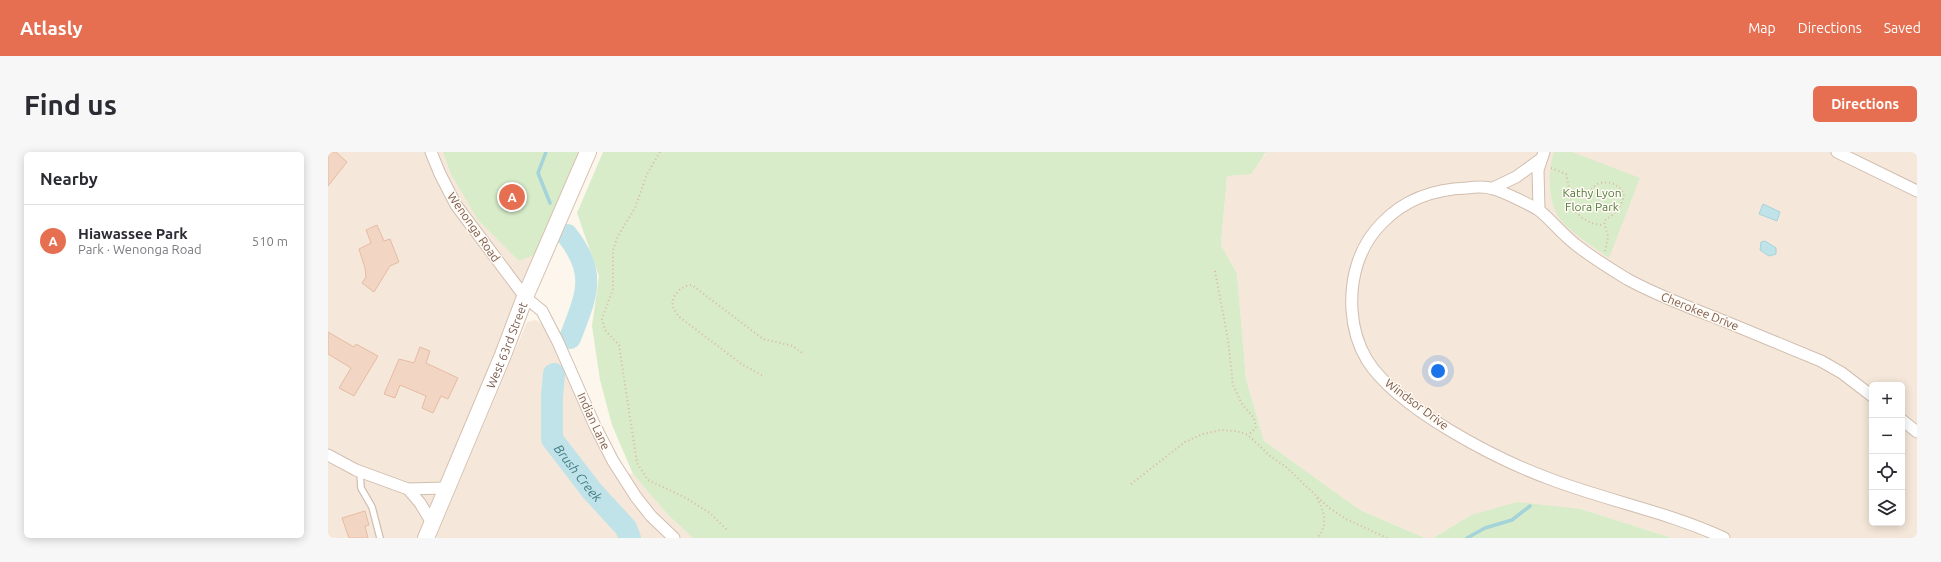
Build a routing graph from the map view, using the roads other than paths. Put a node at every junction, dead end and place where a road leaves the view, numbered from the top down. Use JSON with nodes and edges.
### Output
{"nodes":[{"id":1,"x":431,"y":152,"type":"edge"},
{"id":2,"x":588,"y":152,"type":"edge"},
{"id":3,"x":1838,"y":152,"type":"edge"},
{"id":4,"x":1542,"y":156,"type":"edge"},
{"id":5,"x":1493,"y":188,"type":"junction"},
{"id":6,"x":1917,"y":191,"type":"edge"},
{"id":7,"x":1539,"y":210,"type":"junction"},
{"id":8,"x":525,"y":297,"type":"junction"},
{"id":9,"x":1869,"y":394,"type":"edge"},
{"id":10,"x":1905,"y":422,"type":"edge"},
{"id":11,"x":1917,"y":432,"type":"edge"},
{"id":12,"x":328,"y":455,"type":"edge"},
{"id":13,"x":360,"y":472,"type":"junction"},
{"id":14,"x":446,"y":488,"type":"junction"},
{"id":15,"x":408,"y":489,"type":"junction"},
{"id":16,"x":432,"y":523,"type":"junction"},
{"id":17,"x":380,"y":538,"type":"edge"},
{"id":18,"x":426,"y":538,"type":"edge"},
{"id":19,"x":674,"y":538,"type":"edge"},
{"id":20,"x":1724,"y":538,"type":"edge"}],
"edges":[{"from":1,"to":8,"type":"street","name":"Wenonga Road"},
{"from":2,"to":8,"type":"main road","name":"West 63rd Street"},
{"from":3,"to":6,"type":"street"},
{"from":4,"to":5,"type":"street"},
{"from":4,"to":7,"type":"street"},
{"from":5,"to":7,"type":"street","name":"Windsor Drive"},
{"from":5,"to":20,"type":"street","name":"Windsor Drive"},
{"from":7,"to":9,"type":"street","name":"Cherokee Drive"},
{"from":8,"to":14,"type":"main road","name":"West 63rd Street"},
{"from":8,"to":19,"type":"street","name":"Indian Lane"},
{"from":10,"to":11,"type":"street"},
{"from":12,"to":13,"type":"street"},
{"from":13,"to":15,"type":"street"},
{"from":13,"to":17,"type":"lane"},
{"from":14,"to":15,"type":"street"},
{"from":14,"to":16,"type":"main road","name":"West 63rd Street"},
{"from":15,"to":16,"type":"street"},
{"from":16,"to":18,"type":"main road","name":"West 63rd Street"}]}
